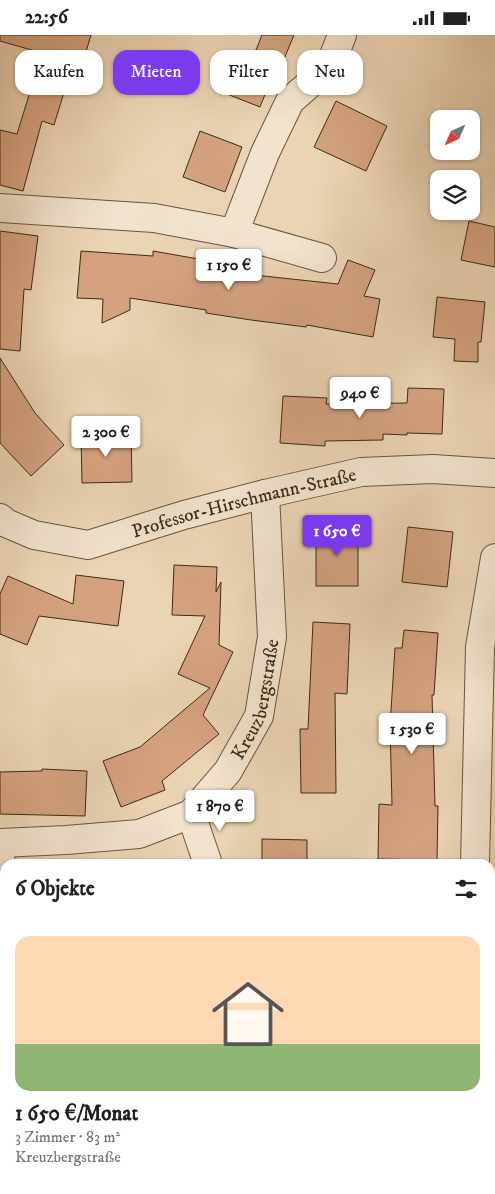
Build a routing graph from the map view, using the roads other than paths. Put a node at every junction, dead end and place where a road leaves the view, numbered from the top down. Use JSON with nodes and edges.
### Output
{"nodes":[{"id":1,"x":342,"y":35,"type":"edge"},
{"id":2,"x":0,"y":208,"type":"edge"},
{"id":3,"x":234,"y":233,"type":"junction"},
{"id":4,"x":322,"y":258,"type":"dead end"},
{"id":5,"x":495,"y":473,"type":"edge"},
{"id":6,"x":265,"y":493,"type":"junction"},
{"id":7,"x":0,"y":518,"type":"edge"},
{"id":8,"x":495,"y":557,"type":"edge"},
{"id":9,"x":191,"y":814,"type":"junction"},
{"id":10,"x":0,"y":843,"type":"edge"},
{"id":11,"x":206,"y":859,"type":"edge"},
{"id":12,"x":475,"y":859,"type":"edge"}],
"edges":[{"from":1,"to":3,"type":"street"},
{"from":2,"to":3,"type":"street"},
{"from":3,"to":4,"type":"street"},
{"from":5,"to":6,"type":"street","name":"Professor-Hirschmann-Straße"},
{"from":6,"to":7,"type":"street","name":"Professor-Hirschmann-Straße"},
{"from":6,"to":9,"type":"street","name":"Kreuzbergstraße"},
{"from":8,"to":12,"type":"street"},
{"from":9,"to":10,"type":"street","name":"Kreuzbergstraße"},
{"from":9,"to":11,"type":"street"}]}
